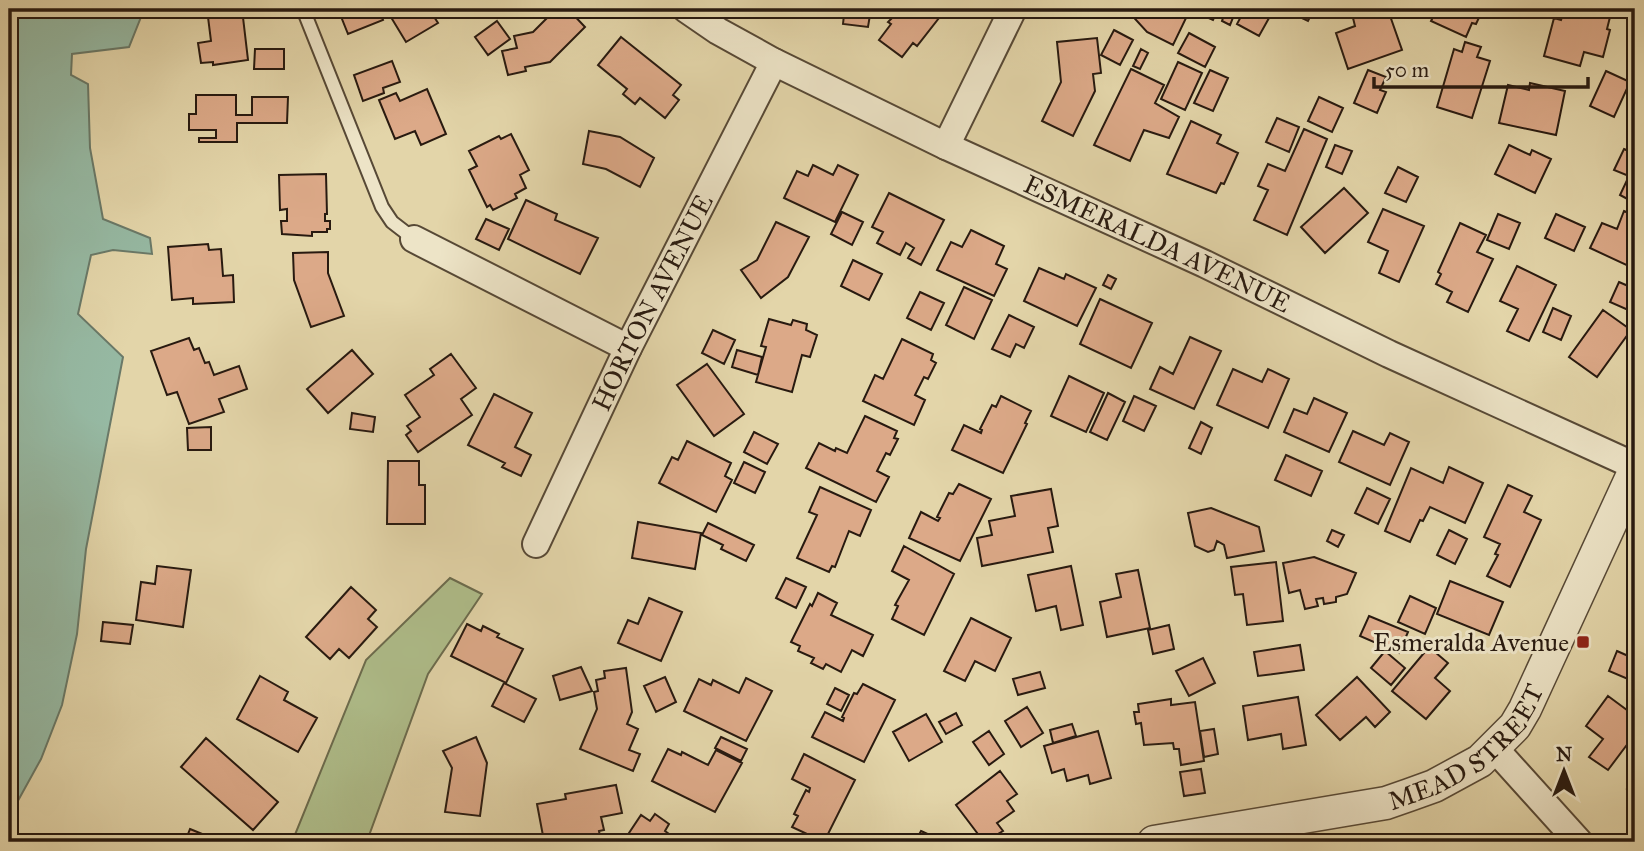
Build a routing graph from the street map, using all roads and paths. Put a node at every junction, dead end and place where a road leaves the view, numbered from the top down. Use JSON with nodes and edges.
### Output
{"nodes":[{"id":1,"x":303,"y":9,"type":"edge"},
{"id":2,"x":686,"y":9,"type":"edge"},
{"id":3,"x":1013,"y":9,"type":"edge"},
{"id":4,"x":774,"y":62,"type":"junction"},
{"id":5,"x":946,"y":146,"type":"junction"},
{"id":6,"x":414,"y":239,"type":"joint"},
{"id":7,"x":628,"y":348,"type":"junction"},
{"id":8,"x":1635,"y":468,"type":"edge"},
{"id":9,"x":536,"y":544,"type":"dead end"},
{"id":10,"x":1495,"y":748,"type":"junction"},
{"id":11,"x":1154,"y":842,"type":"edge"},
{"id":12,"x":1579,"y":842,"type":"edge"}],
"edges":[{"from":1,"to":6,"type":"lane"},
{"from":2,"to":4,"type":"street","name":"ESMERALDA AVENUE"},
{"from":3,"to":5,"type":"street"},
{"from":4,"to":5,"type":"street","name":"ESMERALDA AVENUE"},
{"from":4,"to":7,"type":"street","name":"HORTON AVENUE"},
{"from":5,"to":8,"type":"street","name":"ESMERALDA AVENUE"},
{"from":6,"to":7,"type":"street"},
{"from":7,"to":9,"type":"street","name":"HORTON AVENUE"},
{"from":8,"to":10,"type":"street","name":"MEAD STREET"},
{"from":10,"to":11,"type":"street","name":"MEAD STREET"},
{"from":10,"to":12,"type":"street"}]}
